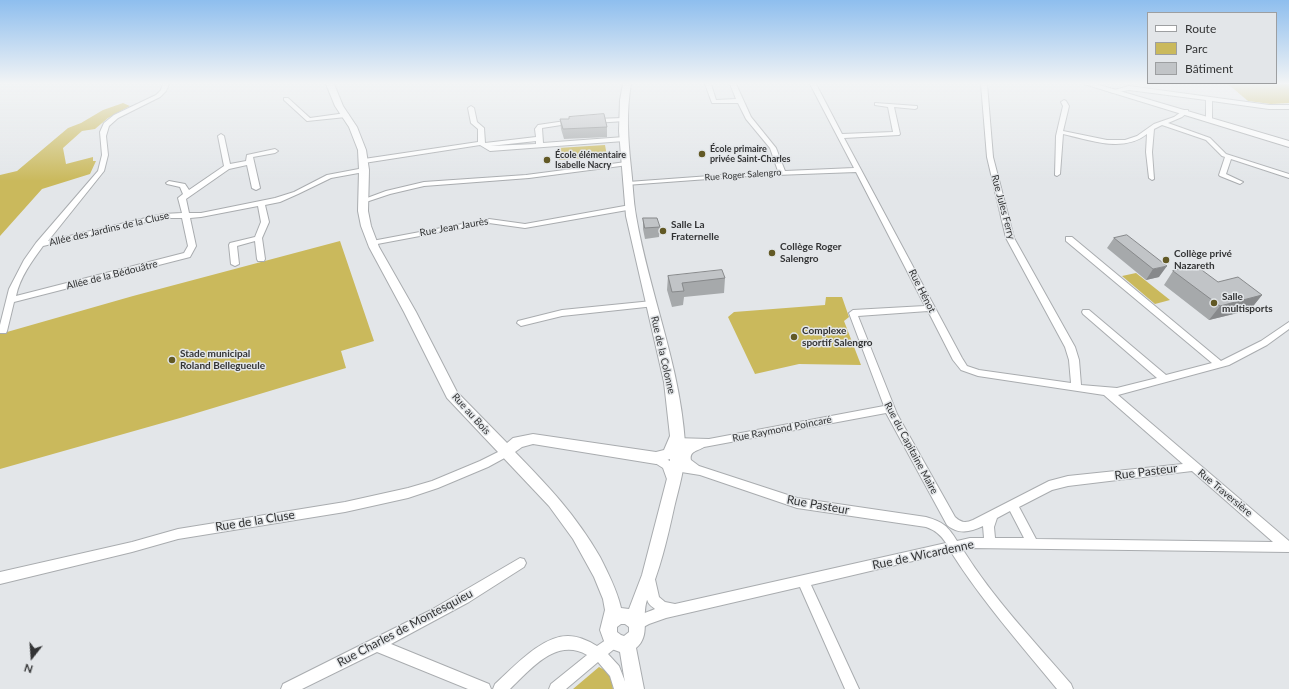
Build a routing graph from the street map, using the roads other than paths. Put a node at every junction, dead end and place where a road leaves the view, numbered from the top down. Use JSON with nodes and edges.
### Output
{"nodes":[{"id":1,"x":118,"y":116,"type":"edge"},
{"id":2,"x":305,"y":116,"type":"edge"},
{"id":3,"x":337,"y":116,"type":"edge"},
{"id":4,"x":347,"y":116,"type":"edge"},
{"id":5,"x":473,"y":116,"type":"edge"},
{"id":6,"x":623,"y":116,"type":"edge"},
{"id":7,"x":747,"y":116,"type":"edge"},
{"id":8,"x":830,"y":116,"type":"edge"},
{"id":9,"x":893,"y":116,"type":"edge"},
{"id":10,"x":987,"y":116,"type":"edge"},
{"id":11,"x":1064,"y":116,"type":"edge"},
{"id":12,"x":1180,"y":116,"type":"edge"},
{"id":13,"x":1200,"y":116,"type":"edge"},
{"id":14,"x":1209,"y":119,"type":"joint"},
{"id":15,"x":623,"y":120,"type":"junction"},
{"id":16,"x":588,"y":121,"type":"edge"},
{"id":17,"x":581,"y":122,"type":"edge"},
{"id":18,"x":1162,"y":123,"type":"junction"},
{"id":19,"x":1151,"y":128,"type":"junction"},
{"id":20,"x":1060,"y":132,"type":"junction"},
{"id":21,"x":221,"y":136,"type":"dead end"},
{"id":22,"x":841,"y":136,"type":"junction"},
{"id":23,"x":624,"y":139,"type":"junction"},
{"id":24,"x":540,"y":143,"type":"junction"},
{"id":25,"x":1289,"y":143,"type":"edge"},
{"id":26,"x":482,"y":144,"type":"junction"},
{"id":27,"x":275,"y":151,"type":"dead end"},
{"id":28,"x":1228,"y":157,"type":"junction"},
{"id":29,"x":250,"y":162,"type":"junction"},
{"id":30,"x":626,"y":164,"type":"junction"},
{"id":31,"x":364,"y":165,"type":"junction"},
{"id":32,"x":227,"y":167,"type":"junction"},
{"id":33,"x":859,"y":170,"type":"junction"},
{"id":34,"x":782,"y":172,"type":"junction"},
{"id":35,"x":1057,"y":174,"type":"dead end"},
{"id":36,"x":1289,"y":176,"type":"edge"},
{"id":37,"x":1152,"y":178,"type":"dead end"},
{"id":38,"x":1240,"y":182,"type":"dead end"},
{"id":39,"x":169,"y":183,"type":"dead end"},
{"id":40,"x":628,"y":184,"type":"junction"},
{"id":41,"x":256,"y":188,"type":"dead end"},
{"id":42,"x":187,"y":195,"type":"junction"},
{"id":43,"x":363,"y":201,"type":"junction"},
{"id":44,"x":261,"y":203,"type":"junction"},
{"id":45,"x":630,"y":207,"type":"junction"},
{"id":46,"x":186,"y":215,"type":"junction"},
{"id":47,"x":258,"y":238,"type":"junction"},
{"id":48,"x":1069,"y":239,"type":"dead end"},
{"id":49,"x":372,"y":243,"type":"junction"},
{"id":50,"x":39,"y":245,"type":"junction"},
{"id":51,"x":261,"y":259,"type":"dead end"},
{"id":52,"x":235,"y":264,"type":"dead end"},
{"id":53,"x":10,"y":300,"type":"junction"},
{"id":54,"x":652,"y":304,"type":"junction"},
{"id":55,"x":931,"y":308,"type":"junction"},
{"id":56,"x":1086,"y":312,"type":"dead end"},
{"id":57,"x":521,"y":323,"type":"dead end"},
{"id":58,"x":1289,"y":325,"type":"edge"},
{"id":59,"x":4,"y":331,"type":"dead end"},
{"id":60,"x":1219,"y":364,"type":"junction"},
{"id":61,"x":1164,"y":380,"type":"junction"},
{"id":62,"x":1076,"y":388,"type":"junction"},
{"id":63,"x":1108,"y":392,"type":"junction"},
{"id":64,"x":889,"y":409,"type":"junction"},
{"id":65,"x":676,"y":440,"type":"junction"},
{"id":66,"x":709,"y":443,"type":"junction"},
{"id":67,"x":506,"y":452,"type":"junction"},
{"id":68,"x":656,"y":458,"type":"junction"},
{"id":69,"x":1193,"y":467,"type":"junction"},
{"id":70,"x":696,"y":470,"type":"junction"},
{"id":71,"x":674,"y":474,"type":"junction"},
{"id":72,"x":1012,"y":505,"type":"junction"},
{"id":73,"x":992,"y":515,"type":"junction"},
{"id":74,"x":990,"y":543,"type":"junction"},
{"id":75,"x":1033,"y":544,"type":"junction"},
{"id":76,"x":954,"y":546,"type":"junction"},
{"id":77,"x":1289,"y":547,"type":"edge"},
{"id":78,"x":520,"y":563,"type":"dead end"},
{"id":79,"x":650,"y":575,"type":"junction"},
{"id":80,"x":0,"y":578,"type":"edge"},
{"id":81,"x":803,"y":581,"type":"junction"},
{"id":82,"x":679,"y":608,"type":"junction"},
{"id":83,"x":611,"y":622,"type":"junction"},
{"id":84,"x":636,"y":624,"type":"junction"},
{"id":85,"x":620,"y":642,"type":"junction"},
{"id":86,"x":377,"y":645,"type":"junction"},
{"id":87,"x":598,"y":654,"type":"junction"},
{"id":88,"x":288,"y":689,"type":"edge"},
{"id":89,"x":484,"y":689,"type":"edge"},
{"id":90,"x":500,"y":689,"type":"edge"},
{"id":91,"x":556,"y":689,"type":"edge"},
{"id":92,"x":621,"y":689,"type":"edge"},
{"id":93,"x":635,"y":689,"type":"edge"},
{"id":94,"x":852,"y":689,"type":"edge"},
{"id":95,"x":1066,"y":689,"type":"edge"}],
"edges":[{"from":1,"to":50,"type":"street"},
{"from":2,"to":3,"type":"street"},
{"from":4,"to":31,"type":"main road","name":"Rue au Bois"},
{"from":5,"to":26,"type":"street"},
{"from":6,"to":15,"type":"main road","name":"Rue de la Colonne"},
{"from":7,"to":34,"type":"street"},
{"from":8,"to":22,"type":"street","name":"Rue Hénot"},
{"from":9,"to":22,"type":"street"},
{"from":10,"to":62,"type":"street","name":"Rue Jules Ferry"},
{"from":11,"to":20,"type":"street"},
{"from":12,"to":18,"type":"street"},
{"from":13,"to":14,"type":"main road"},
{"from":14,"to":25,"type":"main road"},
{"from":15,"to":16,"type":"street"},
{"from":15,"to":23,"type":"main road","name":"Rue de la Colonne"},
{"from":17,"to":24,"type":"street"},
{"from":18,"to":19,"type":"street"},
{"from":18,"to":28,"type":"street"},
{"from":19,"to":20,"type":"street"},
{"from":19,"to":37,"type":"street"},
{"from":20,"to":35,"type":"street"},
{"from":21,"to":32,"type":"street"},
{"from":22,"to":33,"type":"street","name":"Rue Hénot"},
{"from":23,"to":24,"type":"street"},
{"from":23,"to":30,"type":"main road","name":"Rue de la Colonne"},
{"from":24,"to":26,"type":"street"},
{"from":26,"to":31,"type":"street"},
{"from":27,"to":29,"type":"street"},
{"from":28,"to":36,"type":"street"},
{"from":28,"to":38,"type":"street"},
{"from":29,"to":32,"type":"street"},
{"from":29,"to":41,"type":"street"},
{"from":30,"to":40,"type":"main road","name":"Rue de la Colonne"},
{"from":30,"to":43,"type":"street"},
{"from":31,"to":43,"type":"main road","name":"Rue au Bois"},
{"from":31,"to":44,"type":"street","name":"Allée des Jardins de la Cluse"},
{"from":32,"to":42,"type":"street"},
{"from":33,"to":34,"type":"street","name":"Rue Roger Salengro"},
{"from":33,"to":55,"type":"street","name":"Rue Hénot"},
{"from":34,"to":40,"type":"street","name":"Rue Roger Salengro"},
{"from":39,"to":42,"type":"street"},
{"from":40,"to":45,"type":"main road","name":"Rue de la Colonne"},
{"from":42,"to":46,"type":"street"},
{"from":43,"to":49,"type":"main road","name":"Rue au Bois"},
{"from":44,"to":46,"type":"street","name":"Allée des Jardins de la Cluse"},
{"from":44,"to":47,"type":"street"},
{"from":45,"to":49,"type":"street","name":"Rue Jean Jaurès"},
{"from":45,"to":54,"type":"main road","name":"Rue de la Colonne"},
{"from":46,"to":50,"type":"street","name":"Allée des Jardins de la Cluse"},
{"from":46,"to":53,"type":"street","name":"Allée de la Bédouâtre"},
{"from":47,"to":51,"type":"street"},
{"from":47,"to":52,"type":"street"},
{"from":48,"to":60,"type":"street"},
{"from":49,"to":67,"type":"main road","name":"Rue au Bois"},
{"from":50,"to":53,"type":"street"},
{"from":53,"to":59,"type":"street"},
{"from":54,"to":57,"type":"street"},
{"from":54,"to":65,"type":"main road","name":"Rue de la Colonne"},
{"from":55,"to":62,"type":"street","name":"Rue Hénot"},
{"from":55,"to":64,"type":"street","name":"Rue du Capitaine Maire"},
{"from":56,"to":61,"type":"street"},
{"from":58,"to":60,"type":"street","name":"Rue Hénot"},
{"from":60,"to":61,"type":"street","name":"Rue Hénot"},
{"from":61,"to":63,"type":"street","name":"Rue Hénot"},
{"from":62,"to":63,"type":"street","name":"Rue Hénot"},
{"from":63,"to":69,"type":"street","name":"Rue Traversière"},
{"from":64,"to":66,"type":"street","name":"Rue Raymond Poincaré"},
{"from":64,"to":73,"type":"street","name":"Rue du Capitaine Maire"},
{"from":65,"to":66,"type":"street","name":"Rue Raymond Poincaré"},
{"from":65,"to":68,"type":"main road"},
{"from":65,"to":71,"type":"main road","name":"Rue de la Colonne"},
{"from":66,"to":70,"type":"street"},
{"from":67,"to":68,"type":"main road"},
{"from":67,"to":80,"type":"street","name":"Rue de la Cluse"},
{"from":67,"to":83,"type":"main road","name":"Rue au Bois"},
{"from":68,"to":71,"type":"street"},
{"from":69,"to":72,"type":"street","name":"Rue Pasteur"},
{"from":69,"to":77,"type":"street","name":"Rue Traversière"},
{"from":70,"to":71,"type":"street","name":"Rue Pasteur"},
{"from":70,"to":76,"type":"street","name":"Rue Pasteur"},
{"from":71,"to":79,"type":"main road","name":"Rue de la Colonne"},
{"from":72,"to":73,"type":"street","name":"Rue Pasteur"},
{"from":72,"to":75,"type":"street"},
{"from":73,"to":74,"type":"street"},
{"from":74,"to":75,"type":"street","name":"Rue de Wicardenne"},
{"from":74,"to":76,"type":"street","name":"Rue de Wicardenne"},
{"from":75,"to":77,"type":"street","name":"Rue de Wicardenne"},
{"from":76,"to":81,"type":"street","name":"Rue de Wicardenne"},
{"from":76,"to":95,"type":"street","name":"Rue Pasteur"},
{"from":78,"to":86,"type":"street","name":"Rue Charles de Montesquieu"},
{"from":79,"to":82,"type":"street"},
{"from":79,"to":84,"type":"main road","name":"Rue de la Colonne"},
{"from":81,"to":82,"type":"street","name":"Rue de Wicardenne"},
{"from":81,"to":94,"type":"street"},
{"from":82,"to":84,"type":"street","name":"Rue de Wicardenne"},
{"from":83,"to":84,"type":"main road"},
{"from":83,"to":85,"type":"main road"},
{"from":84,"to":85,"type":"main road"},
{"from":85,"to":87,"type":"street"},
{"from":85,"to":93,"type":"main road"},
{"from":86,"to":88,"type":"street","name":"Rue Charles de Montesquieu"},
{"from":86,"to":89,"type":"street"},
{"from":87,"to":90,"type":"street"},
{"from":87,"to":91,"type":"street"},
{"from":87,"to":92,"type":"street"}]}
